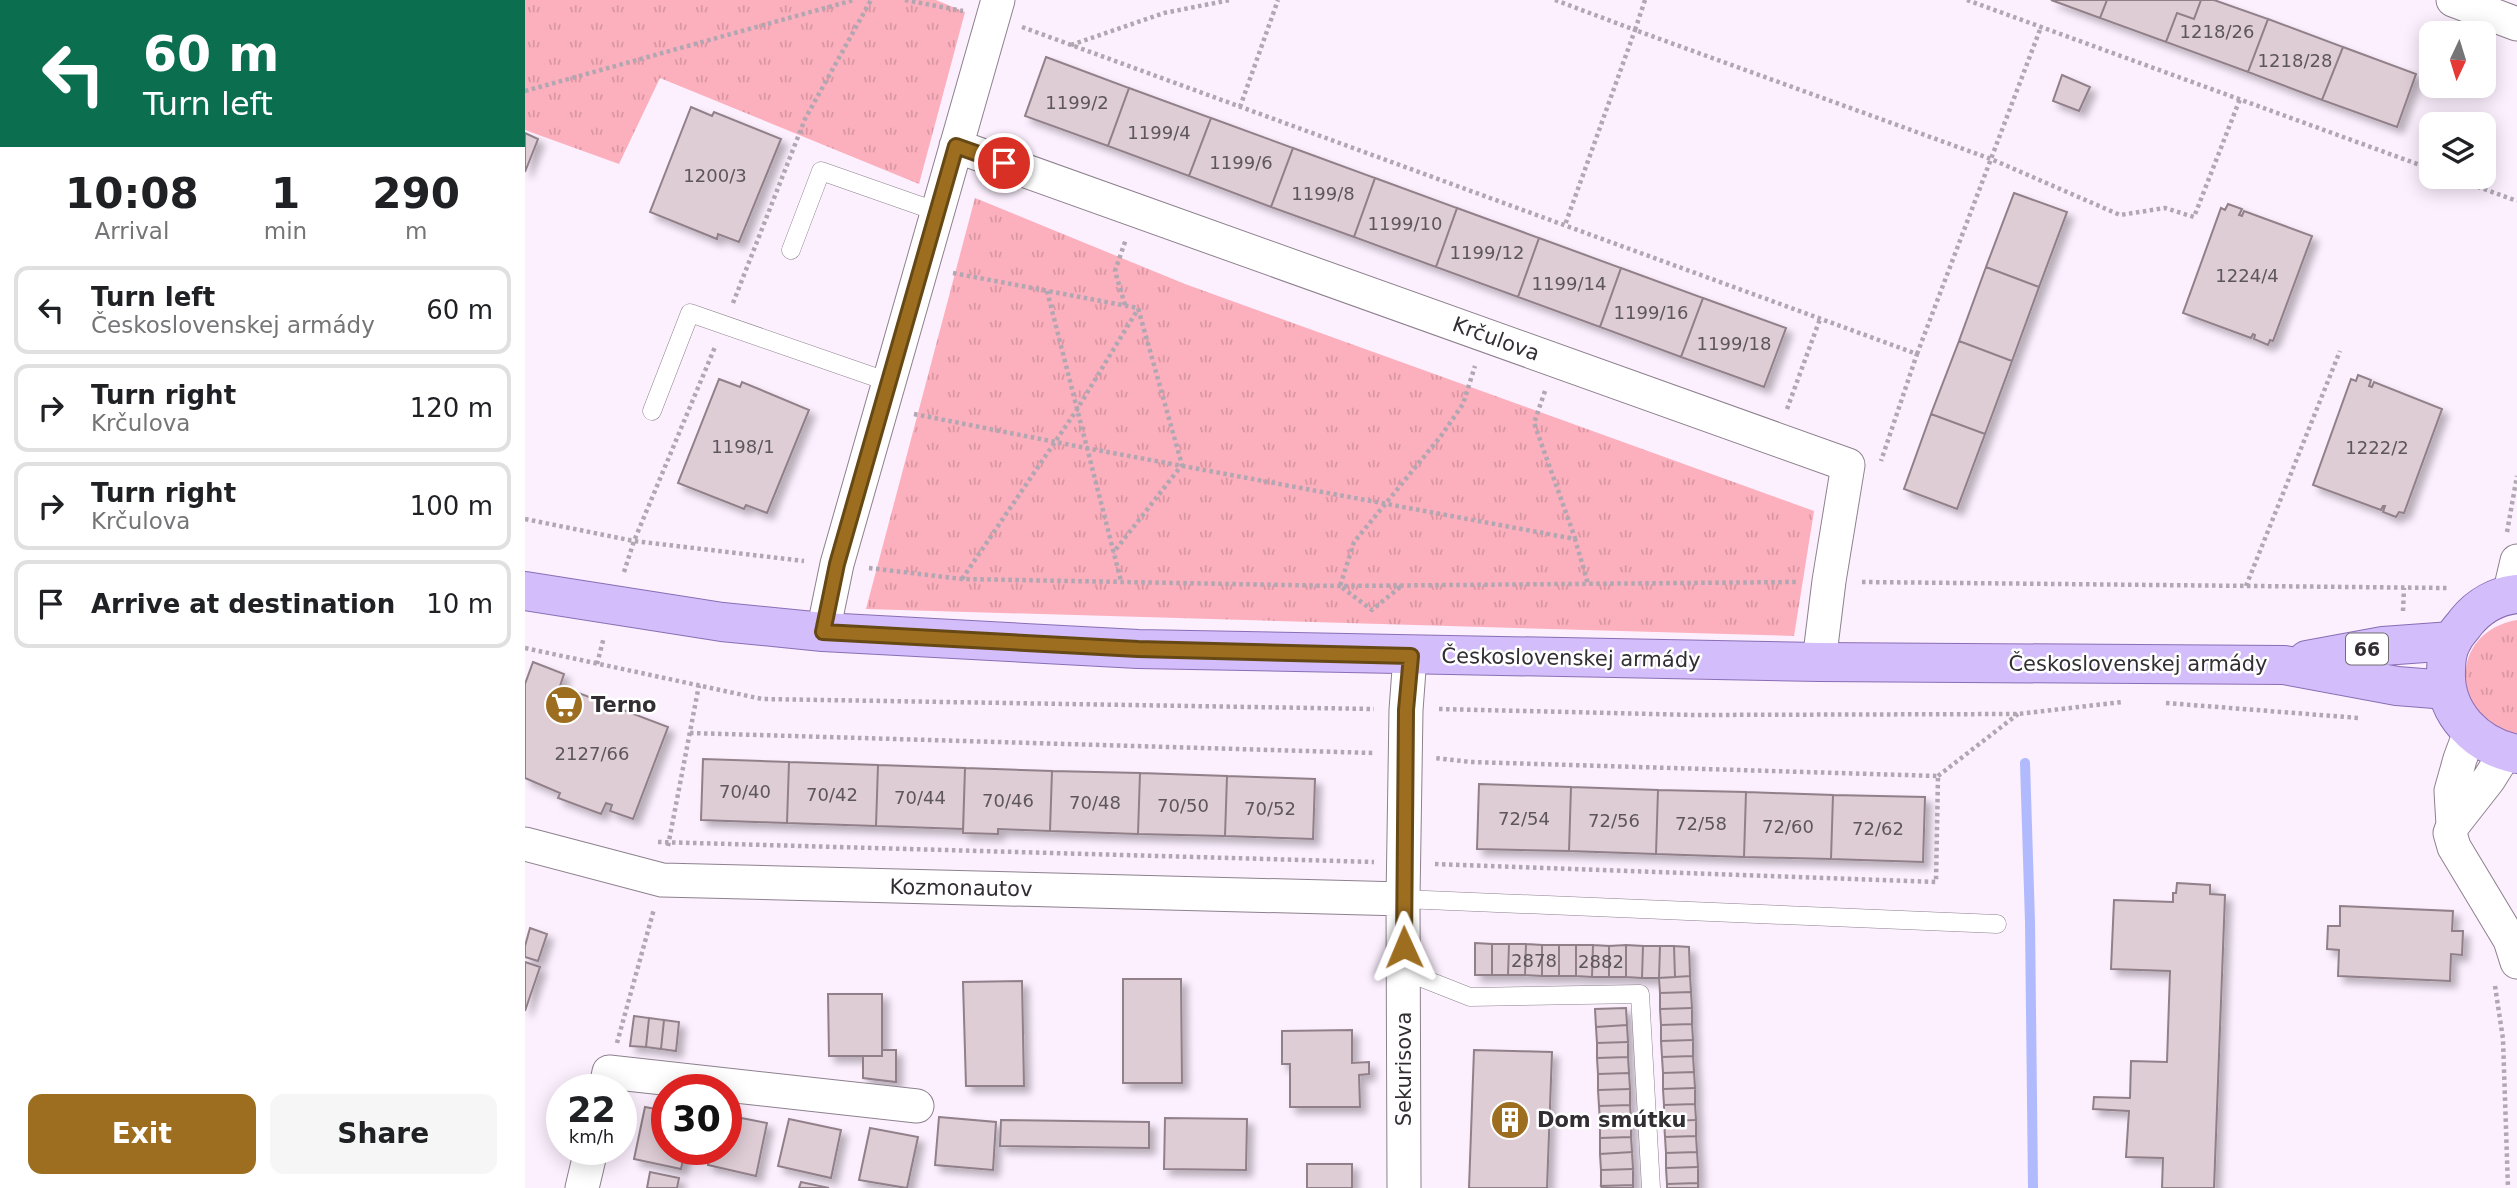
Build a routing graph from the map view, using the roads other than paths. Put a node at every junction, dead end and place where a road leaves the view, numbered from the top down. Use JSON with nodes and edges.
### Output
{"nodes":[{"id":1,"x":2453,"y":0,"type":"edge"},
{"id":2,"x":996,"y":8,"type":"edge"},
{"id":3,"x":2517,"y":24,"type":"edge"},
{"id":4,"x":956,"y":146,"type":"junction"},
{"id":5,"x":938,"y":212,"type":"junction"},
{"id":6,"x":791,"y":250,"type":"dead end"},
{"id":7,"x":889,"y":382,"type":"junction"},
{"id":8,"x":652,"y":411,"type":"dead end"},
{"id":9,"x":2512,"y":573,"type":"edge"},
{"id":10,"x":525,"y":591,"type":"edge"},
{"id":11,"x":823,"y":632,"type":"junction"},
{"id":12,"x":2452,"y":641,"type":"junction"},
{"id":13,"x":1411,"y":656,"type":"junction"},
{"id":14,"x":1819,"y":662,"type":"junction"},
{"id":15,"x":2284,"y":665,"type":"junction"},
{"id":16,"x":2447,"y":690,"type":"junction"},
{"id":17,"x":2470,"y":732,"type":"junction"},
{"id":18,"x":2512,"y":753,"type":"edge"},
{"id":19,"x":2453,"y":825,"type":"junction"},
{"id":20,"x":525,"y":844,"type":"edge"},
{"id":21,"x":1403,"y":899,"type":"junction"},
{"id":22,"x":1997,"y":924,"type":"dead end"},
{"id":23,"x":1404,"y":971,"type":"junction"},
{"id":24,"x":2506,"y":973,"type":"edge"},
{"id":25,"x":637,"y":1083,"type":"edge"},
{"id":26,"x":917,"y":1106,"type":"dead end"},
{"id":27,"x":587,"y":1165,"type":"edge"},
{"id":28,"x":582,"y":1188,"type":"edge"},
{"id":29,"x":1404,"y":1188,"type":"edge"},
{"id":30,"x":1651,"y":1188,"type":"edge"}],
"edges":[{"from":1,"to":3,"type":"street"},
{"from":2,"to":4,"type":"street"},
{"from":4,"to":5,"type":"street"},
{"from":4,"to":14,"type":"street","name":"Krčulova"},
{"from":5,"to":6,"type":"lane"},
{"from":5,"to":7,"type":"street"},
{"from":7,"to":8,"type":"lane"},
{"from":7,"to":11,"type":"street"},
{"from":9,"to":12,"type":"main road"},
{"from":10,"to":11,"type":"main road","name":"Československej armády","number":"66"},
{"from":11,"to":13,"type":"main road","name":"Československej armády","number":"66"},
{"from":12,"to":15,"type":"main road","name":"Československej armády","number":"66"},
{"from":12,"to":16,"type":"main road"},
{"from":13,"to":14,"type":"main road","name":"Československej armády","number":"66"},
{"from":13,"to":21,"type":"street","name":"Sekurisova"},
{"from":14,"to":15,"type":"main road","name":"Československej armády","number":"66"},
{"from":15,"to":16,"type":"main road","name":"Československej armády","number":"66"},
{"from":16,"to":17,"type":"main road"},
{"from":17,"to":18,"type":"main road"},
{"from":17,"to":19,"type":"street"},
{"from":18,"to":19,"type":"street"},
{"from":19,"to":24,"type":"street"},
{"from":20,"to":21,"type":"street","name":"Kozmonautov"},
{"from":21,"to":22,"type":"lane"},
{"from":21,"to":23,"type":"street","name":"Sekurisova"},
{"from":23,"to":29,"type":"street","name":"Sekurisova"},
{"from":23,"to":30,"type":"lane"},
{"from":25,"to":26,"type":"street"},
{"from":27,"to":28,"type":"street"}]}
